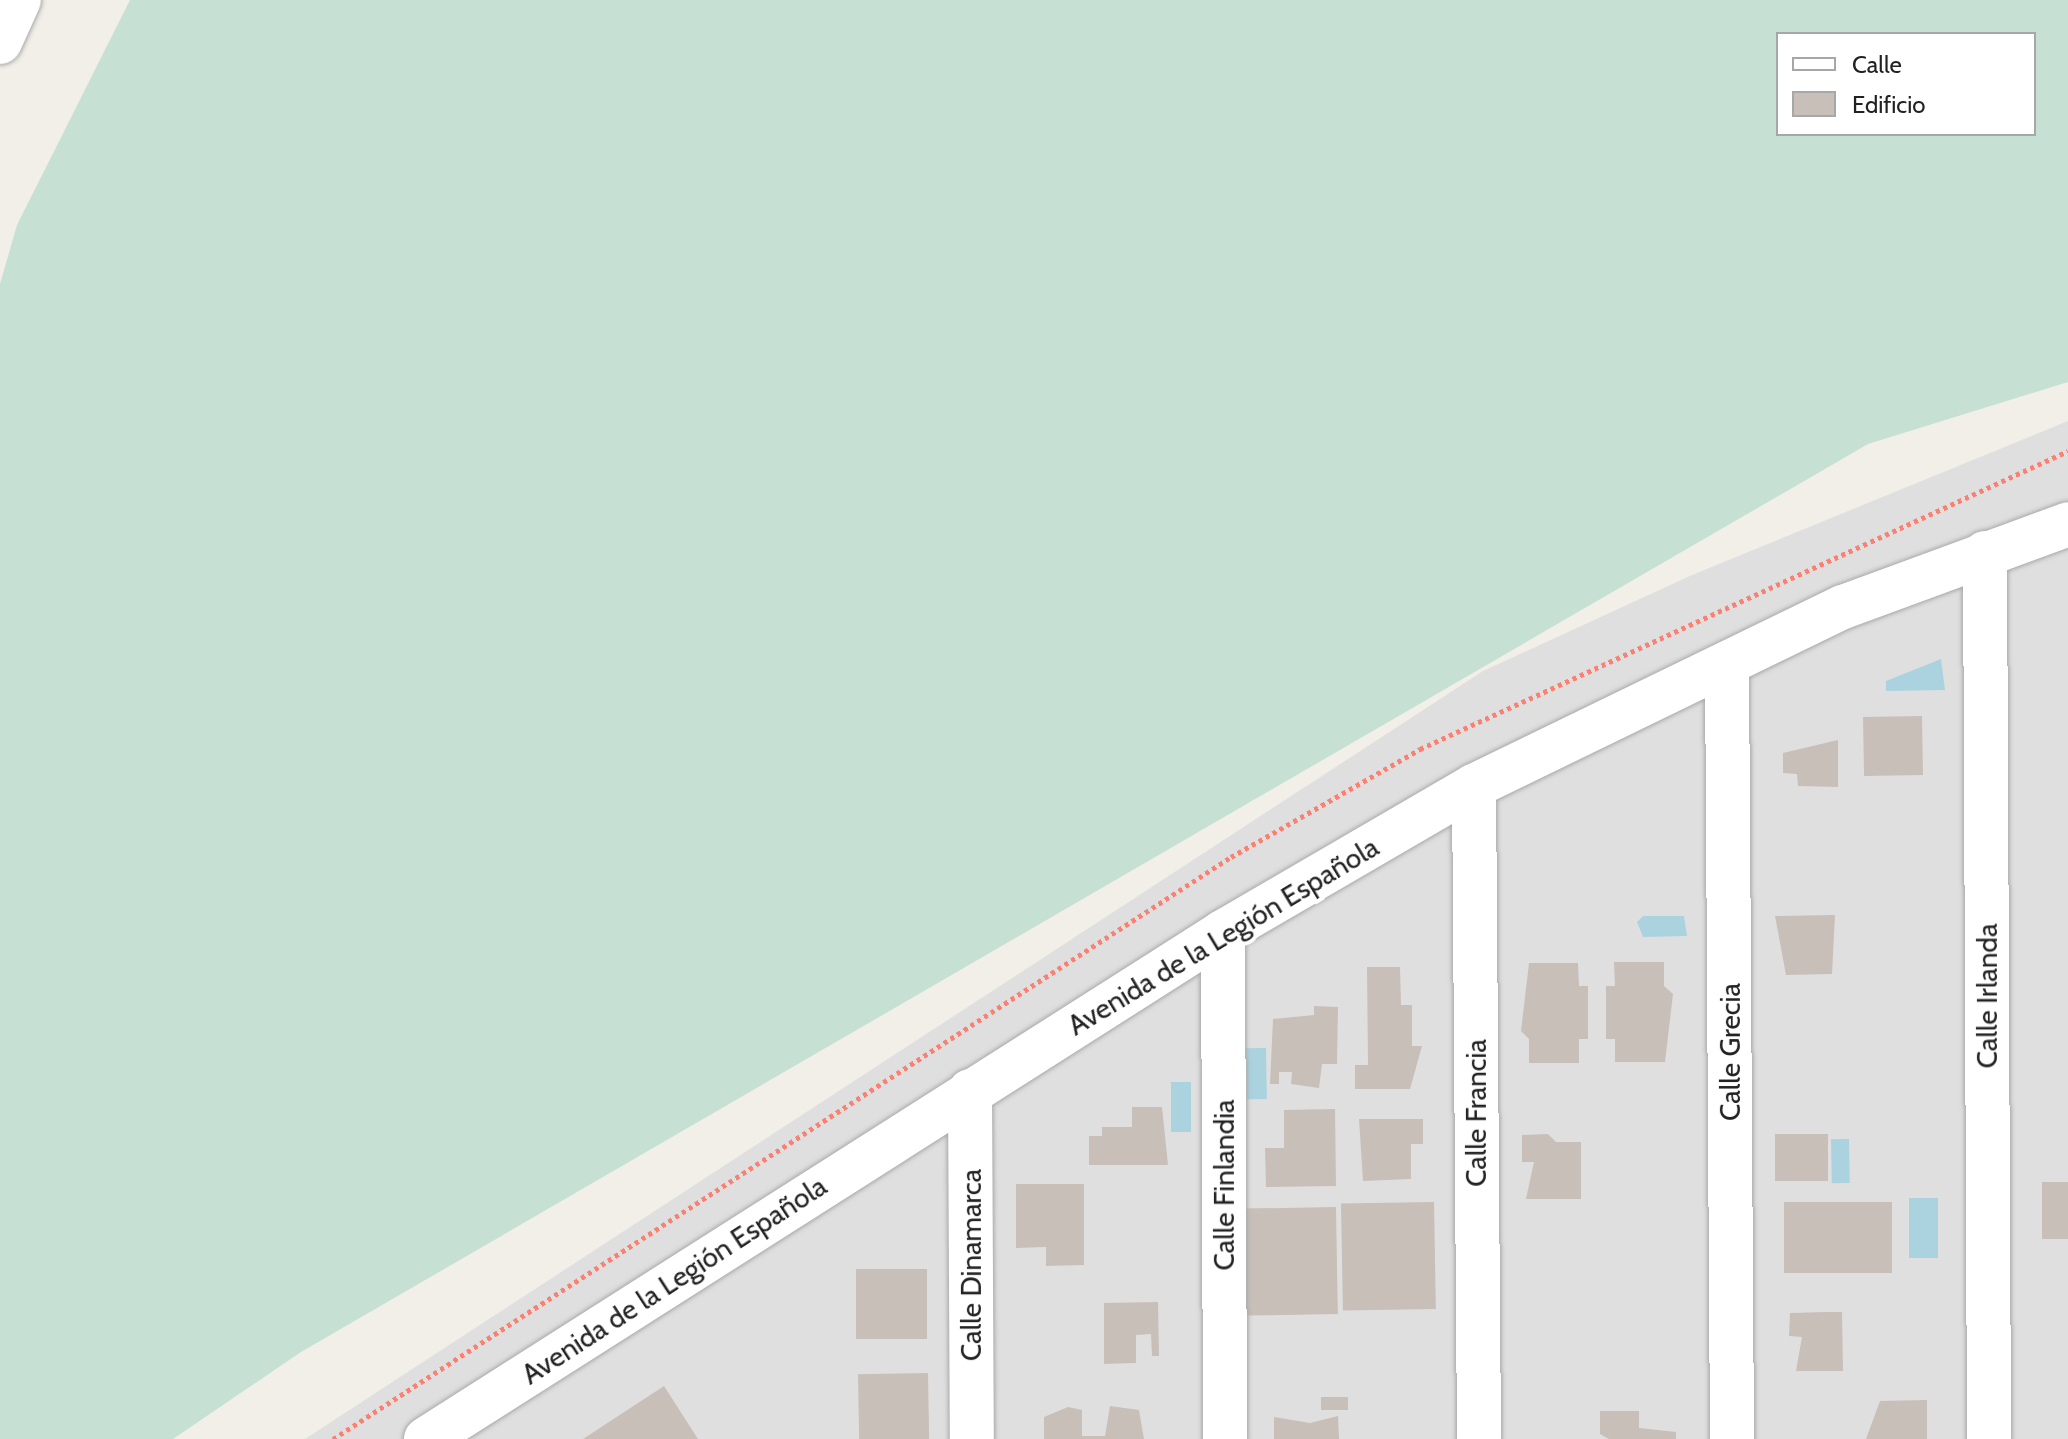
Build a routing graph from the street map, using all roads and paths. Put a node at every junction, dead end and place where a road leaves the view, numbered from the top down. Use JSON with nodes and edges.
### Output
{"nodes":[{"id":1,"x":19,"y":0,"type":"edge"},
{"id":2,"x":0,"y":42,"type":"edge"},
{"id":3,"x":2068,"y":524,"type":"edge"},
{"id":4,"x":1985,"y":553,"type":"junction"},
{"id":5,"x":1727,"y":664,"type":"junction"},
{"id":6,"x":1474,"y":786,"type":"junction"},
{"id":7,"x":1223,"y":932,"type":"junction"},
{"id":8,"x":970,"y":1091,"type":"junction"},
{"id":9,"x":426,"y":1439,"type":"edge"},
{"id":10,"x":972,"y":1439,"type":"edge"},
{"id":11,"x":1225,"y":1439,"type":"edge"},
{"id":12,"x":1479,"y":1439,"type":"edge"},
{"id":13,"x":1732,"y":1439,"type":"edge"},
{"id":14,"x":1989,"y":1439,"type":"edge"}],
"edges":[{"from":1,"to":2,"type":"street"},
{"from":3,"to":4,"type":"street","name":"Avenida de la Legión Española"},
{"from":4,"to":5,"type":"street","name":"Avenida de la Legión Española"},
{"from":4,"to":14,"type":"street","name":"Calle Irlanda"},
{"from":5,"to":6,"type":"street","name":"Avenida de la Legión Española"},
{"from":5,"to":13,"type":"street","name":"Calle Grecia"},
{"from":6,"to":7,"type":"street","name":"Avenida de la Legión Española"},
{"from":6,"to":12,"type":"street","name":"Calle Francia"},
{"from":7,"to":8,"type":"street","name":"Avenida de la Legión Española"},
{"from":7,"to":11,"type":"street","name":"Calle Finlandia"},
{"from":8,"to":9,"type":"street","name":"Avenida de la Legión Española"},
{"from":8,"to":10,"type":"street","name":"Calle Dinamarca"}]}
